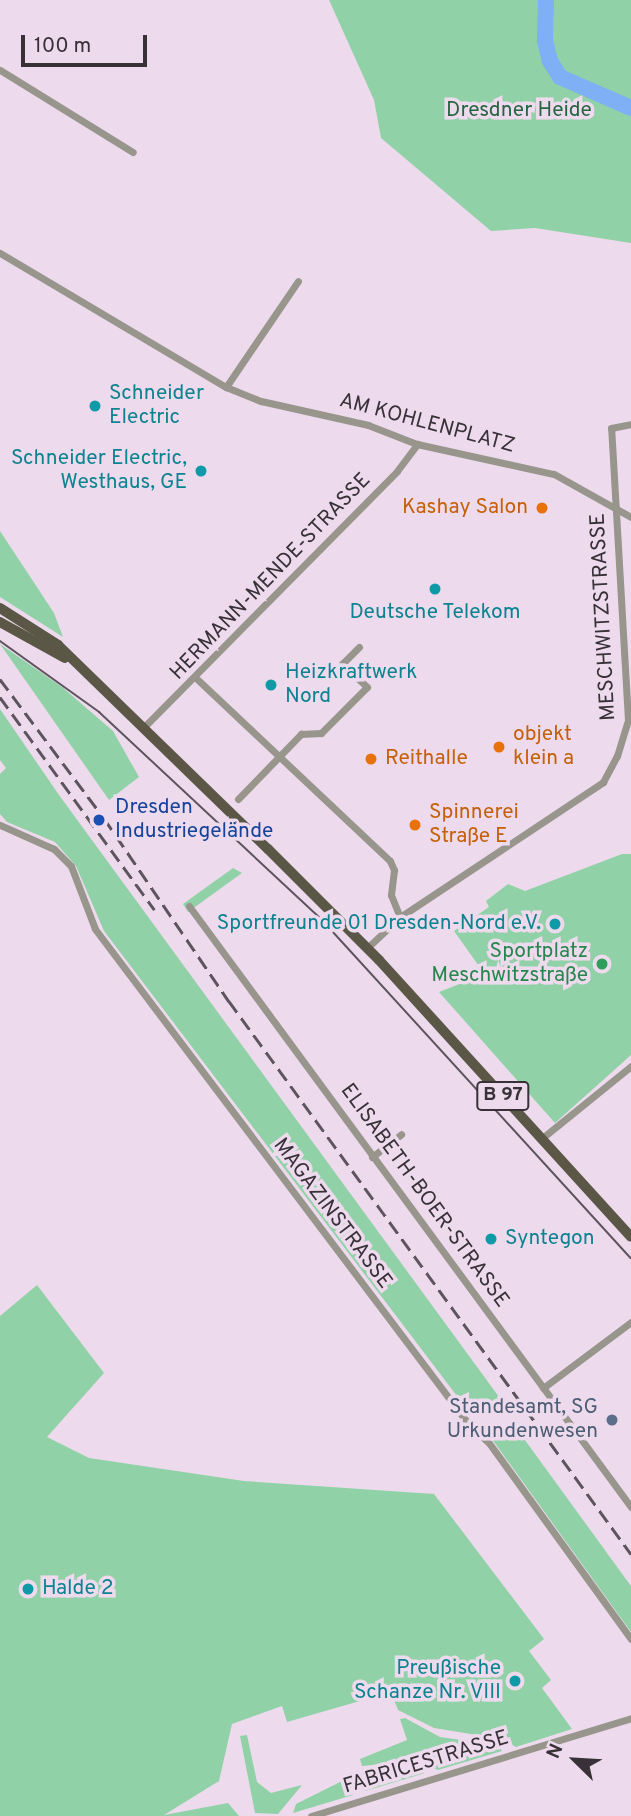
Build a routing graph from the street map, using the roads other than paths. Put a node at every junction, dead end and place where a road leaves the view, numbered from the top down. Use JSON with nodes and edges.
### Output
{"nodes":[{"id":1,"x":0,"y":70,"type":"edge"},
{"id":2,"x":133,"y":152,"type":"dead end"},
{"id":3,"x":0,"y":253,"type":"edge"},
{"id":4,"x":298,"y":281,"type":"dead end"},
{"id":5,"x":226,"y":387,"type":"junction"},
{"id":6,"x":631,"y":424,"type":"edge"},
{"id":7,"x":417,"y":444,"type":"junction"},
{"id":8,"x":616,"y":505,"type":"junction"},
{"id":9,"x":631,"y":517,"type":"edge"},
{"id":10,"x":0,"y":608,"type":"edge"},
{"id":11,"x":631,"y":611,"type":"edge"},
{"id":12,"x":622,"y":612,"type":"junction"},
{"id":13,"x":0,"y":622,"type":"edge"},
{"id":14,"x":359,"y":647,"type":"dead end"},
{"id":15,"x":76,"y":664,"type":"junction"},
{"id":16,"x":198,"y":678,"type":"junction"},
{"id":17,"x":143,"y":729,"type":"junction"},
{"id":18,"x":281,"y":756,"type":"junction"},
{"id":19,"x":238,"y":799,"type":"dead end"},
{"id":20,"x":0,"y":825,"type":"edge"},
{"id":21,"x":189,"y":906,"type":"dead end"},
{"id":22,"x":400,"y":917,"type":"junction"},
{"id":23,"x":367,"y":948,"type":"junction"},
{"id":24,"x":631,"y":1066,"type":"edge"},
{"id":25,"x":401,"y":1134,"type":"dead end"},
{"id":26,"x":541,"y":1139,"type":"junction"},
{"id":27,"x":372,"y":1157,"type":"junction"},
{"id":28,"x":631,"y":1237,"type":"edge"},
{"id":29,"x":631,"y":1322,"type":"edge"},
{"id":30,"x":543,"y":1388,"type":"junction"},
{"id":31,"x":631,"y":1507,"type":"edge"},
{"id":32,"x":631,"y":1639,"type":"edge"},
{"id":33,"x":631,"y":1718,"type":"edge"},
{"id":34,"x":312,"y":1816,"type":"edge"}],
"edges":[{"from":1,"to":2,"type":"street"},
{"from":3,"to":5,"type":"street","name":"AM KOHLENPLATZ"},
{"from":4,"to":5,"type":"street"},
{"from":5,"to":7,"type":"street","name":"AM KOHLENPLATZ"},
{"from":6,"to":8,"type":"street","name":"MESCHWITZSTRASSE"},
{"from":7,"to":8,"type":"street","name":"AM KOHLENPLATZ"},
{"from":7,"to":16,"type":"street","name":"HERMANN-MENDE-STRASSE"},
{"from":8,"to":9,"type":"street","name":"AM KOHLENPLATZ"},
{"from":8,"to":12,"type":"street","name":"MESCHWITZSTRASSE"},
{"from":10,"to":15,"type":"main road"},
{"from":11,"to":12,"type":"street"},
{"from":12,"to":22,"type":"street","name":"MESCHWITZSTRASSE"},
{"from":13,"to":15,"type":"main road"},
{"from":14,"to":18,"type":"street"},
{"from":15,"to":17,"type":"main road","number":"B 97"},
{"from":16,"to":17,"type":"street","name":"HERMANN-MENDE-STRASSE"},
{"from":16,"to":18,"type":"street"},
{"from":17,"to":23,"type":"main road","number":"B 97"},
{"from":18,"to":19,"type":"street"},
{"from":18,"to":22,"type":"street"},
{"from":20,"to":32,"type":"street","name":"MAGAZINSTRASSE"},
{"from":21,"to":27,"type":"street","name":"ELISABETH-BOER-STRASSE"},
{"from":22,"to":23,"type":"street","name":"MESCHWITZSTRASSE"},
{"from":23,"to":26,"type":"main road","number":"B 97"},
{"from":24,"to":26,"type":"street"},
{"from":25,"to":27,"type":"street"},
{"from":26,"to":28,"type":"main road","number":"B 97"},
{"from":27,"to":30,"type":"street","name":"ELISABETH-BOER-STRASSE"},
{"from":29,"to":30,"type":"street"},
{"from":30,"to":31,"type":"street","name":"ELISABETH-BOER-STRASSE"},
{"from":33,"to":34,"type":"street","name":"FABRICESTRASSE"}]}
